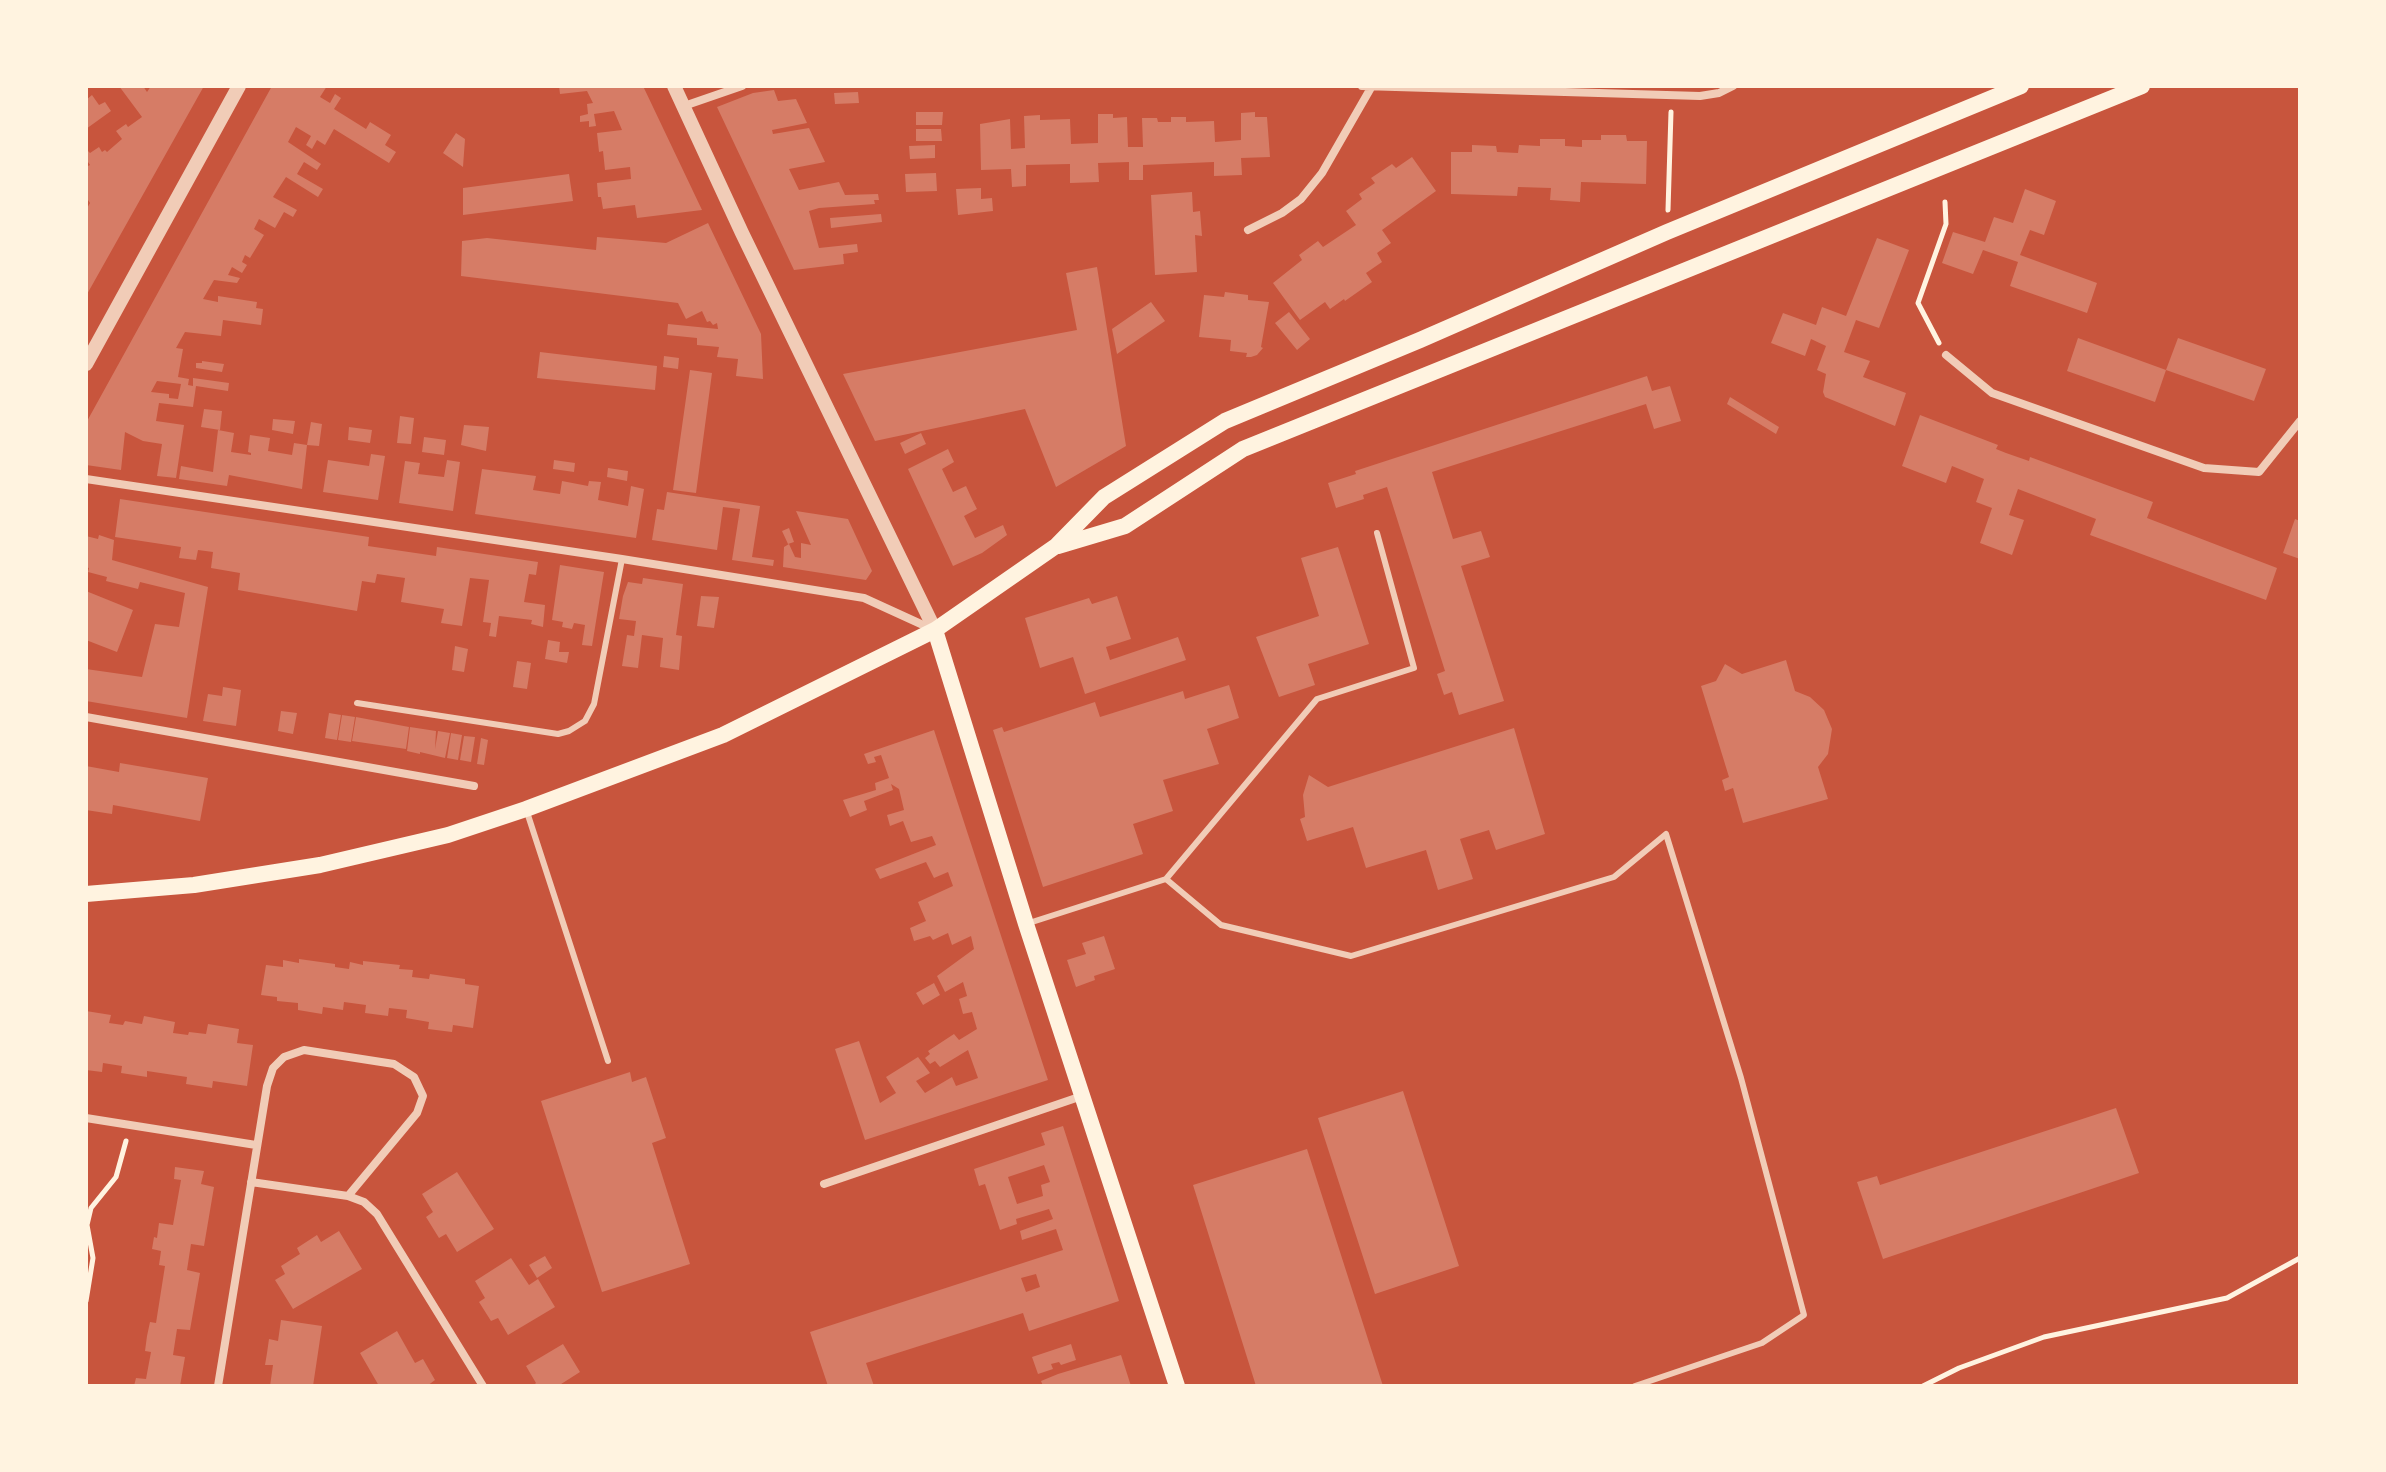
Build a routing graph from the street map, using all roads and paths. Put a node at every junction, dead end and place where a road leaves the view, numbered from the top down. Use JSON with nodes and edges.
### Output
{"nodes":[{"id":1,"x":239,"y":86,"type":"edge"},
{"id":2,"x":674,"y":86,"type":"edge"},
{"id":3,"x":742,"y":86,"type":"edge"},
{"id":4,"x":1362,"y":86,"type":"edge"},
{"id":5,"x":1372,"y":86,"type":"edge"},
{"id":6,"x":1733,"y":86,"type":"edge"},
{"id":7,"x":2021,"y":86,"type":"edge"},
{"id":8,"x":2142,"y":86,"type":"edge"},
{"id":9,"x":1672,"y":95,"type":"junction"},
{"id":10,"x":684,"y":106,"type":"junction"},
{"id":11,"x":1945,"y":202,"type":"dead end"},
{"id":12,"x":1248,"y":230,"type":"dead end"},
{"id":13,"x":1667,"y":232,"type":"junction"},
{"id":14,"x":1946,"y":355,"type":"joint"},
{"id":15,"x":86,"y":364,"type":"edge"},
{"id":16,"x":2300,"y":421,"type":"edge"},
{"id":17,"x":86,"y":479,"type":"edge"},
{"id":18,"x":1377,"y":533,"type":"dead end"},
{"id":19,"x":1056,"y":546,"type":"junction"},
{"id":20,"x":622,"y":559,"type":"junction"},
{"id":21,"x":935,"y":630,"type":"junction"},
{"id":22,"x":357,"y":703,"type":"dead end"},
{"id":23,"x":86,"y":717,"type":"edge"},
{"id":24,"x":474,"y":786,"type":"dead end"},
{"id":25,"x":526,"y":809,"type":"junction"},
{"id":26,"x":1166,"y":879,"type":"junction"},
{"id":27,"x":86,"y":894,"type":"edge"},
{"id":28,"x":1026,"y":924,"type":"junction"},
{"id":29,"x":608,"y":1061,"type":"dead end"},
{"id":30,"x":1082,"y":1096,"type":"junction"},
{"id":31,"x":86,"y":1118,"type":"edge"},
{"id":32,"x":131,"y":1125,"type":"junction"},
{"id":33,"x":256,"y":1145,"type":"junction"},
{"id":34,"x":251,"y":1182,"type":"junction"},
{"id":35,"x":824,"y":1184,"type":"dead end"},
{"id":36,"x":348,"y":1196,"type":"junction"},
{"id":37,"x":2300,"y":1258,"type":"edge"},
{"id":38,"x":86,"y":1301,"type":"edge"},
{"id":39,"x":218,"y":1386,"type":"edge"},
{"id":40,"x":483,"y":1386,"type":"edge"},
{"id":41,"x":1177,"y":1386,"type":"edge"},
{"id":42,"x":1635,"y":1386,"type":"edge"},
{"id":43,"x":1923,"y":1386,"type":"edge"}],
"edges":[{"from":1,"to":15,"type":"street"},
{"from":2,"to":10,"type":"street"},
{"from":3,"to":10,"type":"street"},
{"from":4,"to":5,"type":"street"},
{"from":5,"to":9,"type":"street"},
{"from":5,"to":12,"type":"street"},
{"from":6,"to":9,"type":"street"},
{"from":7,"to":13,"type":"main road"},
{"from":8,"to":19,"type":"main road"},
{"from":9,"to":13,"type":"path"},
{"from":10,"to":21,"type":"street"},
{"from":11,"to":14,"type":"path"},
{"from":13,"to":19,"type":"main road"},
{"from":14,"to":16,"type":"street"},
{"from":17,"to":20,"type":"street"},
{"from":18,"to":26,"type":"lane"},
{"from":19,"to":21,"type":"main road"},
{"from":20,"to":21,"type":"street"},
{"from":20,"to":22,"type":"lane"},
{"from":21,"to":25,"type":"main road"},
{"from":21,"to":28,"type":"main road"},
{"from":23,"to":24,"type":"street"},
{"from":25,"to":27,"type":"main road"},
{"from":25,"to":29,"type":"lane"},
{"from":26,"to":28,"type":"lane"},
{"from":26,"to":42,"type":"lane"},
{"from":28,"to":30,"type":"main road"},
{"from":30,"to":35,"type":"street"},
{"from":30,"to":41,"type":"main road"},
{"from":31,"to":32,"type":"street"},
{"from":32,"to":33,"type":"street"},
{"from":32,"to":38,"type":"path"},
{"from":33,"to":34,"type":"street"},
{"from":33,"to":36,"type":"street"},
{"from":34,"to":36,"type":"street"},
{"from":34,"to":39,"type":"street"},
{"from":36,"to":40,"type":"street"},
{"from":37,"to":43,"type":"path"}]}
